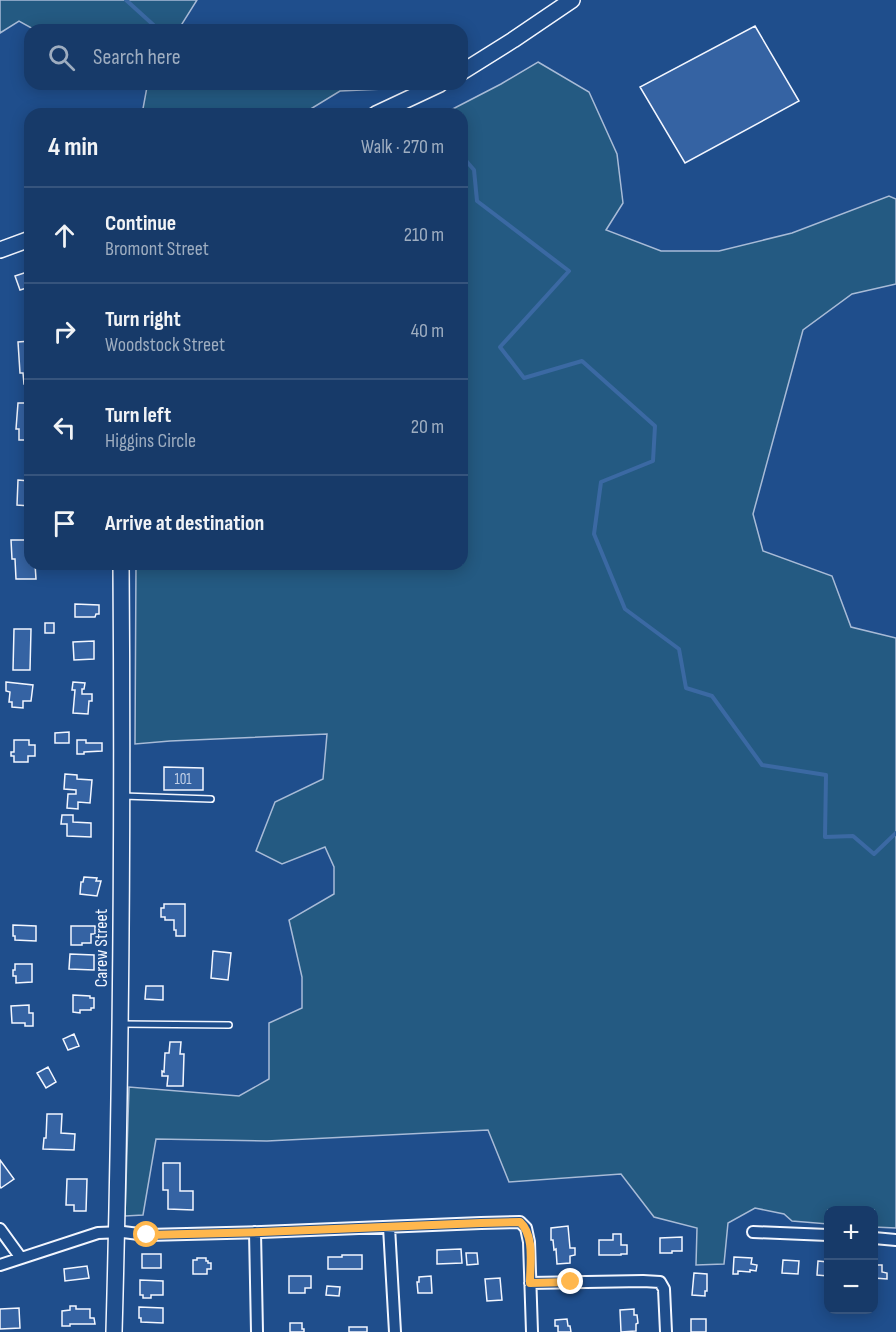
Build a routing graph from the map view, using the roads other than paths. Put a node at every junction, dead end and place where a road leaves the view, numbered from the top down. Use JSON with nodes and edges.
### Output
{"nodes":[{"id":1,"x":572,"y":0,"type":"edge"},
{"id":2,"x":468,"y":68,"type":"edge"},
{"id":3,"x":427,"y":90,"type":"edge"},
{"id":4,"x":389,"y":108,"type":"edge"},
{"id":5,"x":24,"y":241,"type":"edge"},
{"id":6,"x":0,"y":250,"type":"edge"},
{"id":7,"x":121,"y":570,"type":"edge"},
{"id":8,"x":121,"y":796,"type":"junction"},
{"id":9,"x":211,"y":800,"type":"dead end"},
{"id":10,"x":120,"y":1024,"type":"junction"},
{"id":11,"x":229,"y":1025,"type":"dead end"},
{"id":12,"x":388,"y":1227,"type":"junction"},
{"id":13,"x":0,"y":1228,"type":"edge"},
{"id":14,"x":117,"y":1232,"type":"junction"},
{"id":15,"x":255,"y":1232,"type":"junction"},
{"id":16,"x":753,"y":1232,"type":"dead end"},
{"id":17,"x":824,"y":1235,"type":"edge"},
{"id":18,"x":878,"y":1238,"type":"edge"},
{"id":19,"x":896,"y":1240,"type":"edge"},
{"id":20,"x":21,"y":1257,"type":"junction"},
{"id":21,"x":0,"y":1265,"type":"edge"},
{"id":22,"x":530,"y":1283,"type":"junction"},
{"id":23,"x":114,"y":1332,"type":"edge"},
{"id":24,"x":257,"y":1332,"type":"edge"},
{"id":25,"x":394,"y":1332,"type":"edge"},
{"id":26,"x":532,"y":1332,"type":"edge"},
{"id":27,"x":666,"y":1332,"type":"edge"}],
"edges":[{"from":1,"to":2,"type":"street"},
{"from":3,"to":4,"type":"street"},
{"from":5,"to":6,"type":"street"},
{"from":7,"to":8,"type":"street","name":"Carew Street"},
{"from":8,"to":9,"type":"lane"},
{"from":8,"to":10,"type":"street","name":"Carew Street"},
{"from":10,"to":11,"type":"lane"},
{"from":10,"to":14,"type":"street","name":"Carew Street"},
{"from":12,"to":15,"type":"street"},
{"from":12,"to":22,"type":"street"},
{"from":12,"to":25,"type":"street"},
{"from":13,"to":20,"type":"street"},
{"from":14,"to":15,"type":"street"},
{"from":14,"to":20,"type":"street"},
{"from":14,"to":23,"type":"street","name":"Carew Street"},
{"from":15,"to":24,"type":"street"},
{"from":16,"to":17,"type":"street"},
{"from":18,"to":19,"type":"street"},
{"from":20,"to":21,"type":"street"},
{"from":22,"to":26,"type":"street"},
{"from":22,"to":27,"type":"street"}]}
